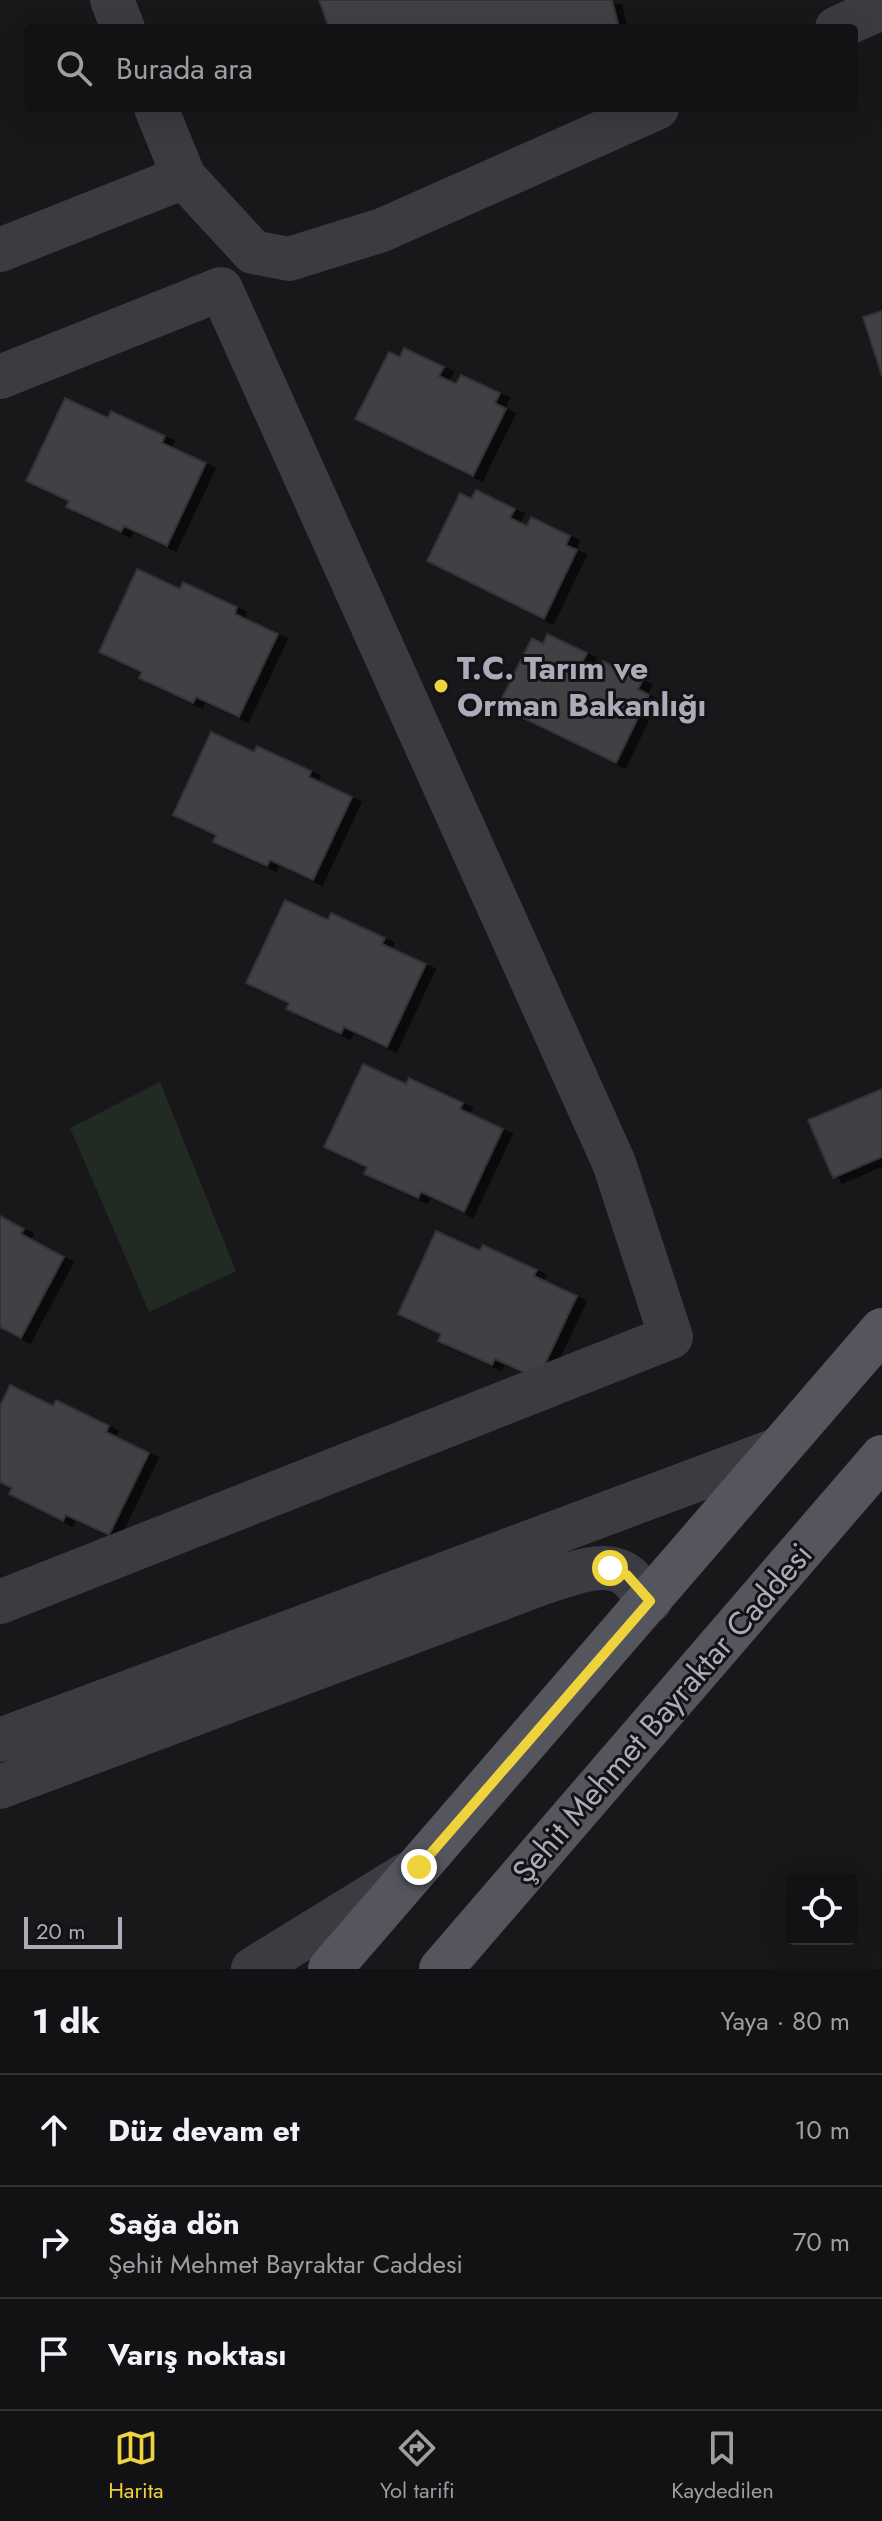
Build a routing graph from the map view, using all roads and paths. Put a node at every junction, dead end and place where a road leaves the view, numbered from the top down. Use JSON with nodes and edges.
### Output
{"nodes":[{"id":1,"x":112,"y":0,"type":"edge"},
{"id":2,"x":882,"y":8,"type":"edge"},
{"id":3,"x":121,"y":24,"type":"edge"},
{"id":4,"x":846,"y":24,"type":"edge"},
{"id":5,"x":158,"y":112,"type":"edge"},
{"id":6,"x":648,"y":112,"type":"edge"},
{"id":7,"x":184,"y":177,"type":"junction"},
{"id":8,"x":0,"y":250,"type":"edge"},
{"id":9,"x":0,"y":377,"type":"edge"},
{"id":10,"x":882,"y":1330,"type":"edge"},
{"id":11,"x":779,"y":1449,"type":"junction"},
{"id":12,"x":882,"y":1457,"type":"edge"},
{"id":13,"x":650,"y":1601,"type":"junction"},
{"id":14,"x":0,"y":1602,"type":"edge"},
{"id":15,"x":0,"y":1740,"type":"edge"},
{"id":16,"x":0,"y":1787,"type":"edge"},
{"id":17,"x":419,"y":1867,"type":"junction"},
{"id":18,"x":253,"y":1969,"type":"edge"},
{"id":19,"x":330,"y":1969,"type":"edge"},
{"id":20,"x":441,"y":1969,"type":"edge"}],
"edges":[{"from":1,"to":3,"type":"street"},
{"from":2,"to":4,"type":"street"},
{"from":5,"to":7,"type":"street"},
{"from":6,"to":7,"type":"street"},
{"from":7,"to":8,"type":"street"},
{"from":9,"to":14,"type":"street"},
{"from":10,"to":11,"type":"main road"},
{"from":11,"to":13,"type":"main road"},
{"from":11,"to":15,"type":"street"},
{"from":12,"to":20,"type":"main road","name":"Şehit Mehmet Bayraktar Caddesi"},
{"from":13,"to":16,"type":"street"},
{"from":13,"to":17,"type":"main road"},
{"from":17,"to":18,"type":"street"},
{"from":17,"to":19,"type":"main road"}]}
